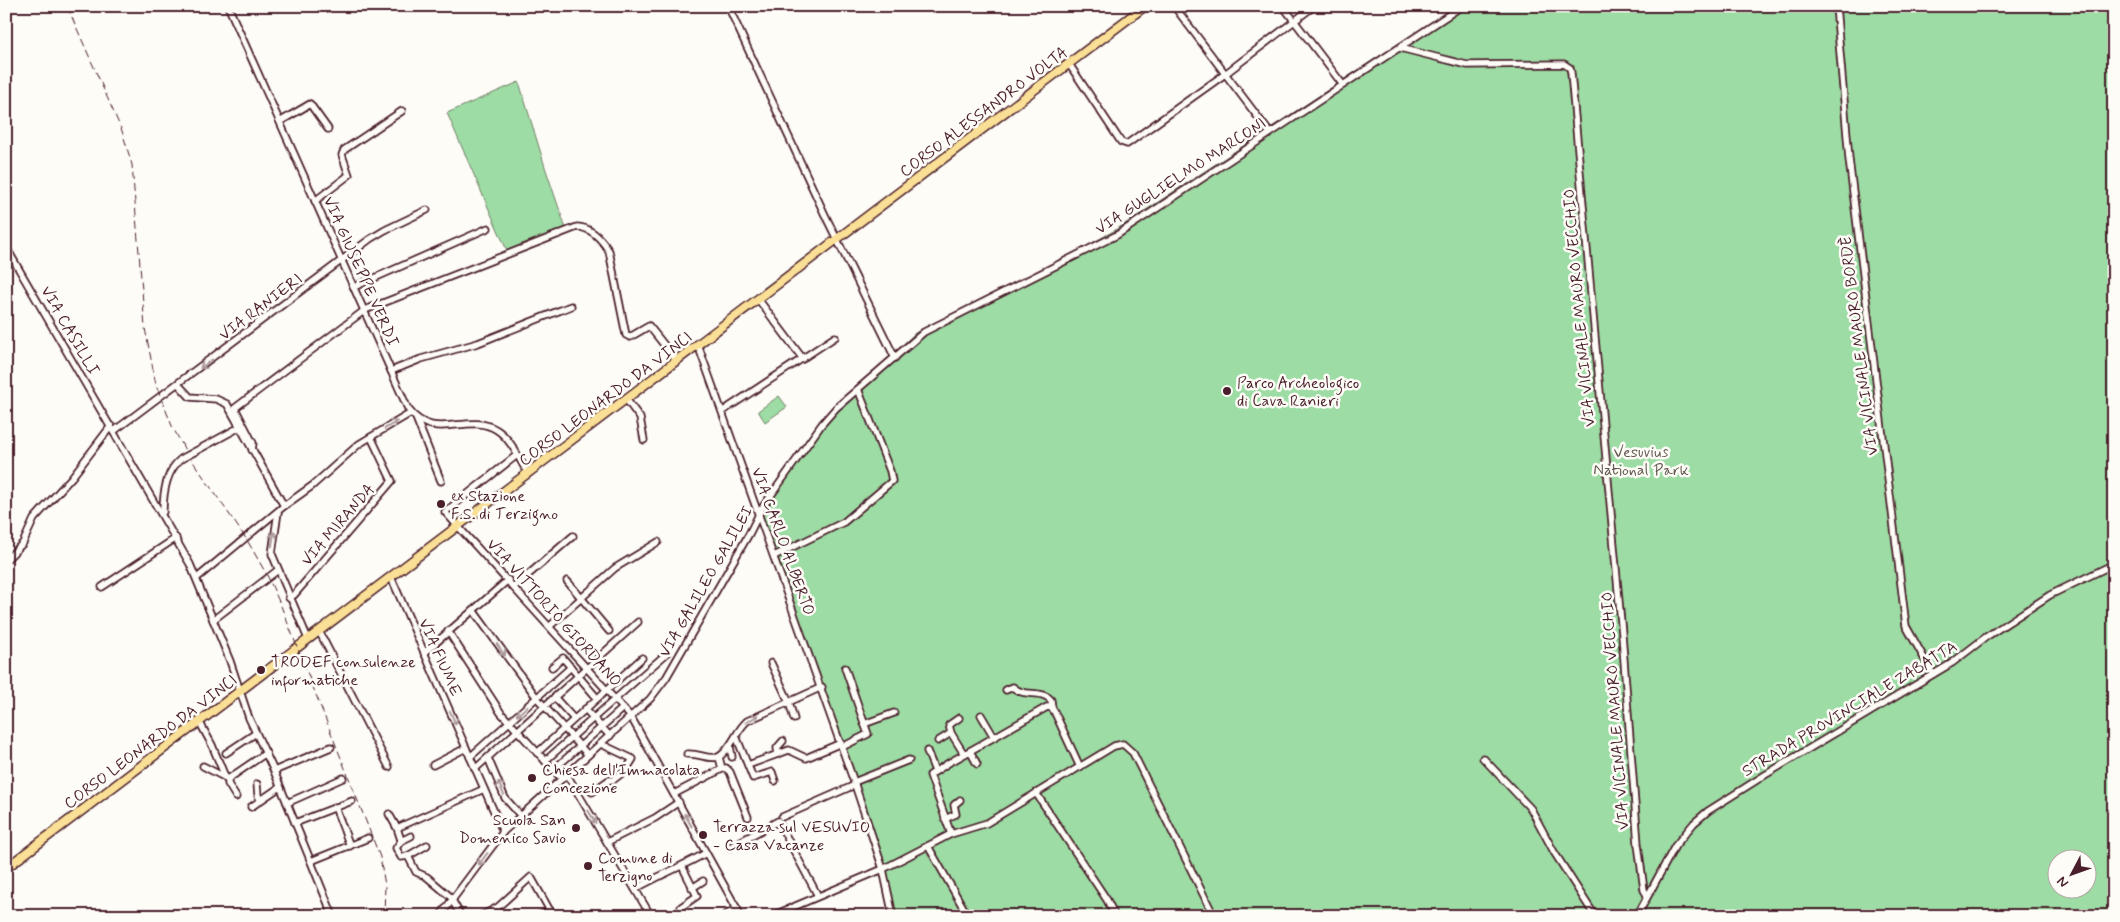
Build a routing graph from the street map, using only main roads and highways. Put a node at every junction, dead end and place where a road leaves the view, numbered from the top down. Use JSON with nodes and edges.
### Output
{"nodes":[{"id":1,"x":1145,"y":6,"type":"edge"},
{"id":2,"x":838,"y":239,"type":"joint"},
{"id":3,"x":6,"y":868,"type":"edge"}],
"edges":[{"from":1,"to":2,"type":"main road","name":"CORSO ALESSANDRO VOLTA"},
{"from":2,"to":3,"type":"main road","name":"CORSO LEONARDO DA VINCI"}]}
